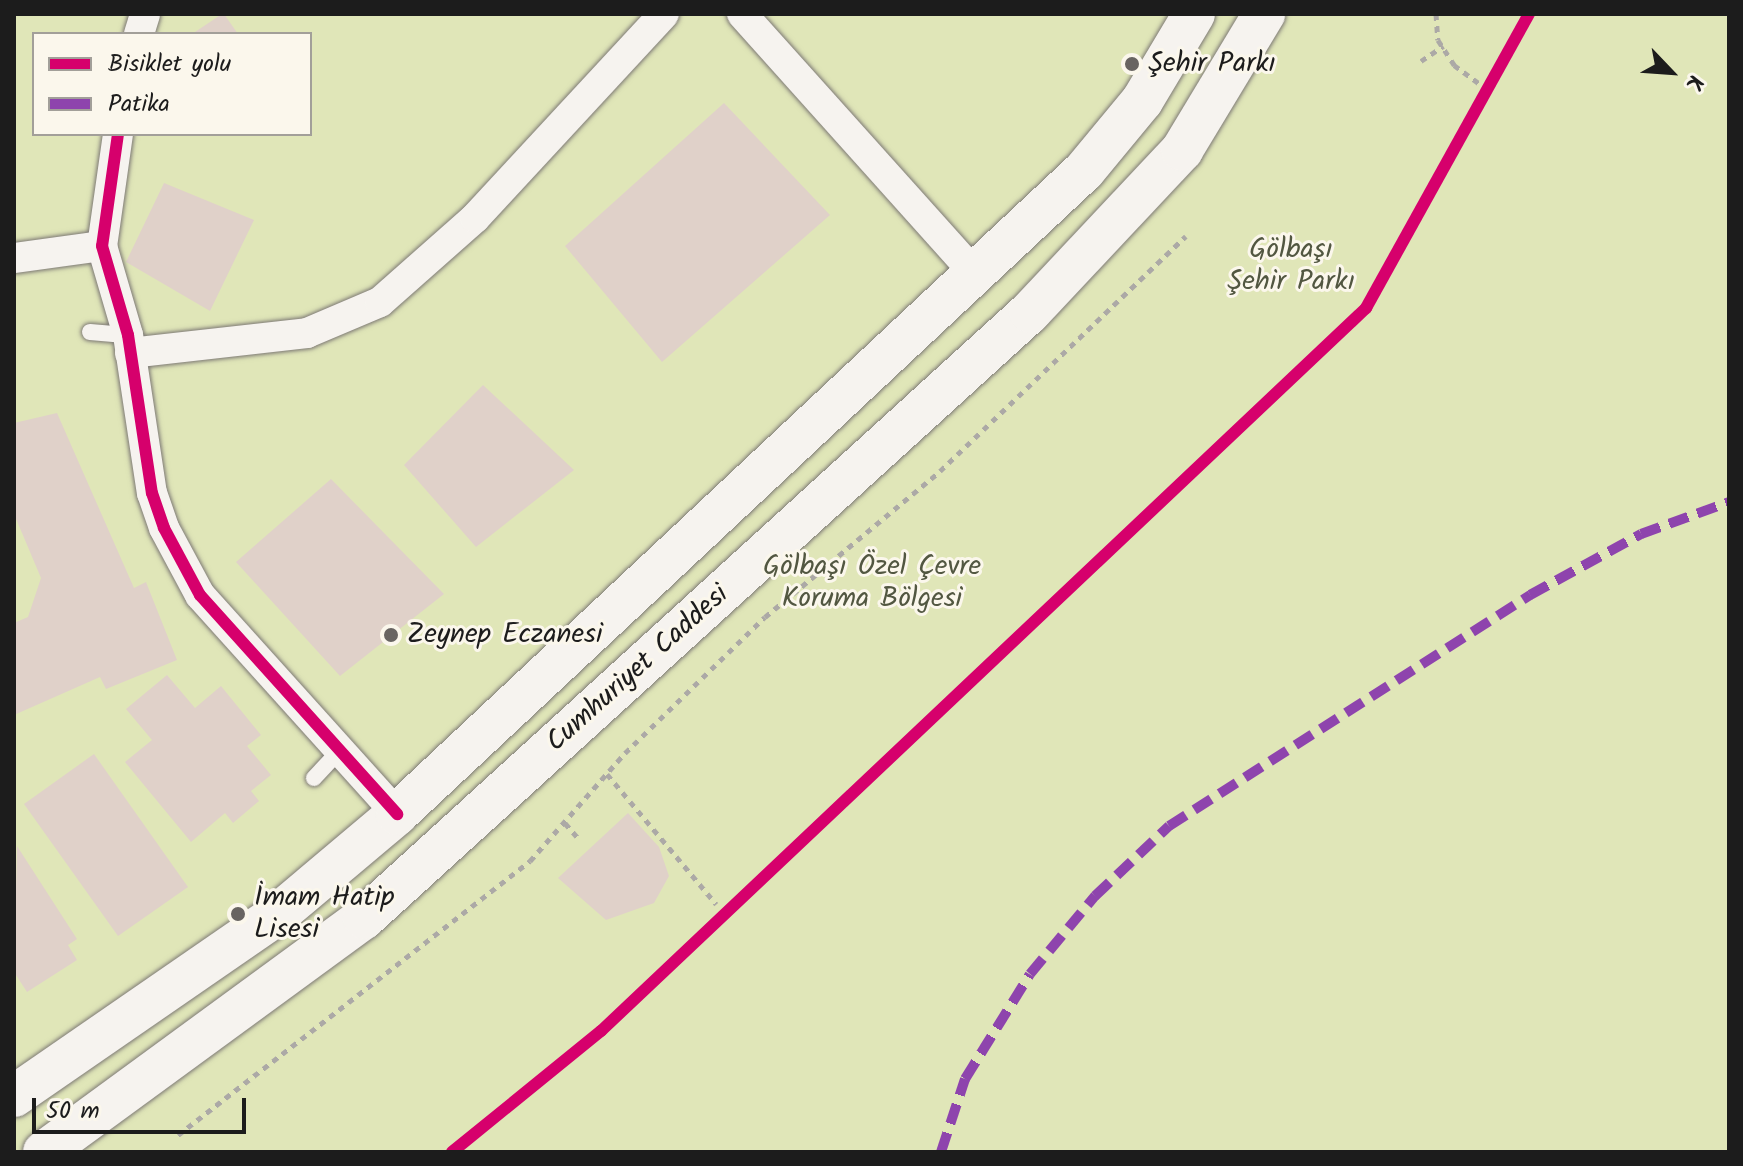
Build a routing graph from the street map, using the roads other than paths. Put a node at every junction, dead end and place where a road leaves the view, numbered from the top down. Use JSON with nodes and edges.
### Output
{"nodes":[{"id":1,"x":664,"y":14,"type":"edge"},
{"id":2,"x":742,"y":14,"type":"edge"},
{"id":3,"x":1194,"y":14,"type":"edge"},
{"id":4,"x":1264,"y":14,"type":"edge"},
{"id":5,"x":118,"y":136,"type":"edge"},
{"id":6,"x":102,"y":246,"type":"junction"},
{"id":7,"x":14,"y":258,"type":"edge"},
{"id":8,"x":976,"y":275,"type":"junction"},
{"id":9,"x":90,"y":332,"type":"dead end"},
{"id":10,"x":129,"y":344,"type":"junction"},
{"id":11,"x":340,"y":750,"type":"junction"},
{"id":12,"x":314,"y":778,"type":"dead end"},
{"id":13,"x":397,"y":814,"type":"junction"},
{"id":14,"x":14,"y":1096,"type":"edge"},
{"id":15,"x":44,"y":1152,"type":"edge"}],
"edges":[{"from":1,"to":10,"type":"street"},
{"from":2,"to":8,"type":"street"},
{"from":3,"to":8,"type":"main road","name":"Cumhuriyet Caddesi"},
{"from":4,"to":15,"type":"main road","name":"Cumhuriyet Caddesi"},
{"from":5,"to":6,"type":"street"},
{"from":6,"to":7,"type":"street"},
{"from":6,"to":10,"type":"street"},
{"from":8,"to":13,"type":"main road","name":"Cumhuriyet Caddesi"},
{"from":9,"to":10,"type":"lane"},
{"from":10,"to":11,"type":"street"},
{"from":11,"to":12,"type":"lane"},
{"from":11,"to":13,"type":"street"},
{"from":13,"to":14,"type":"main road","name":"Cumhuriyet Caddesi"}]}
